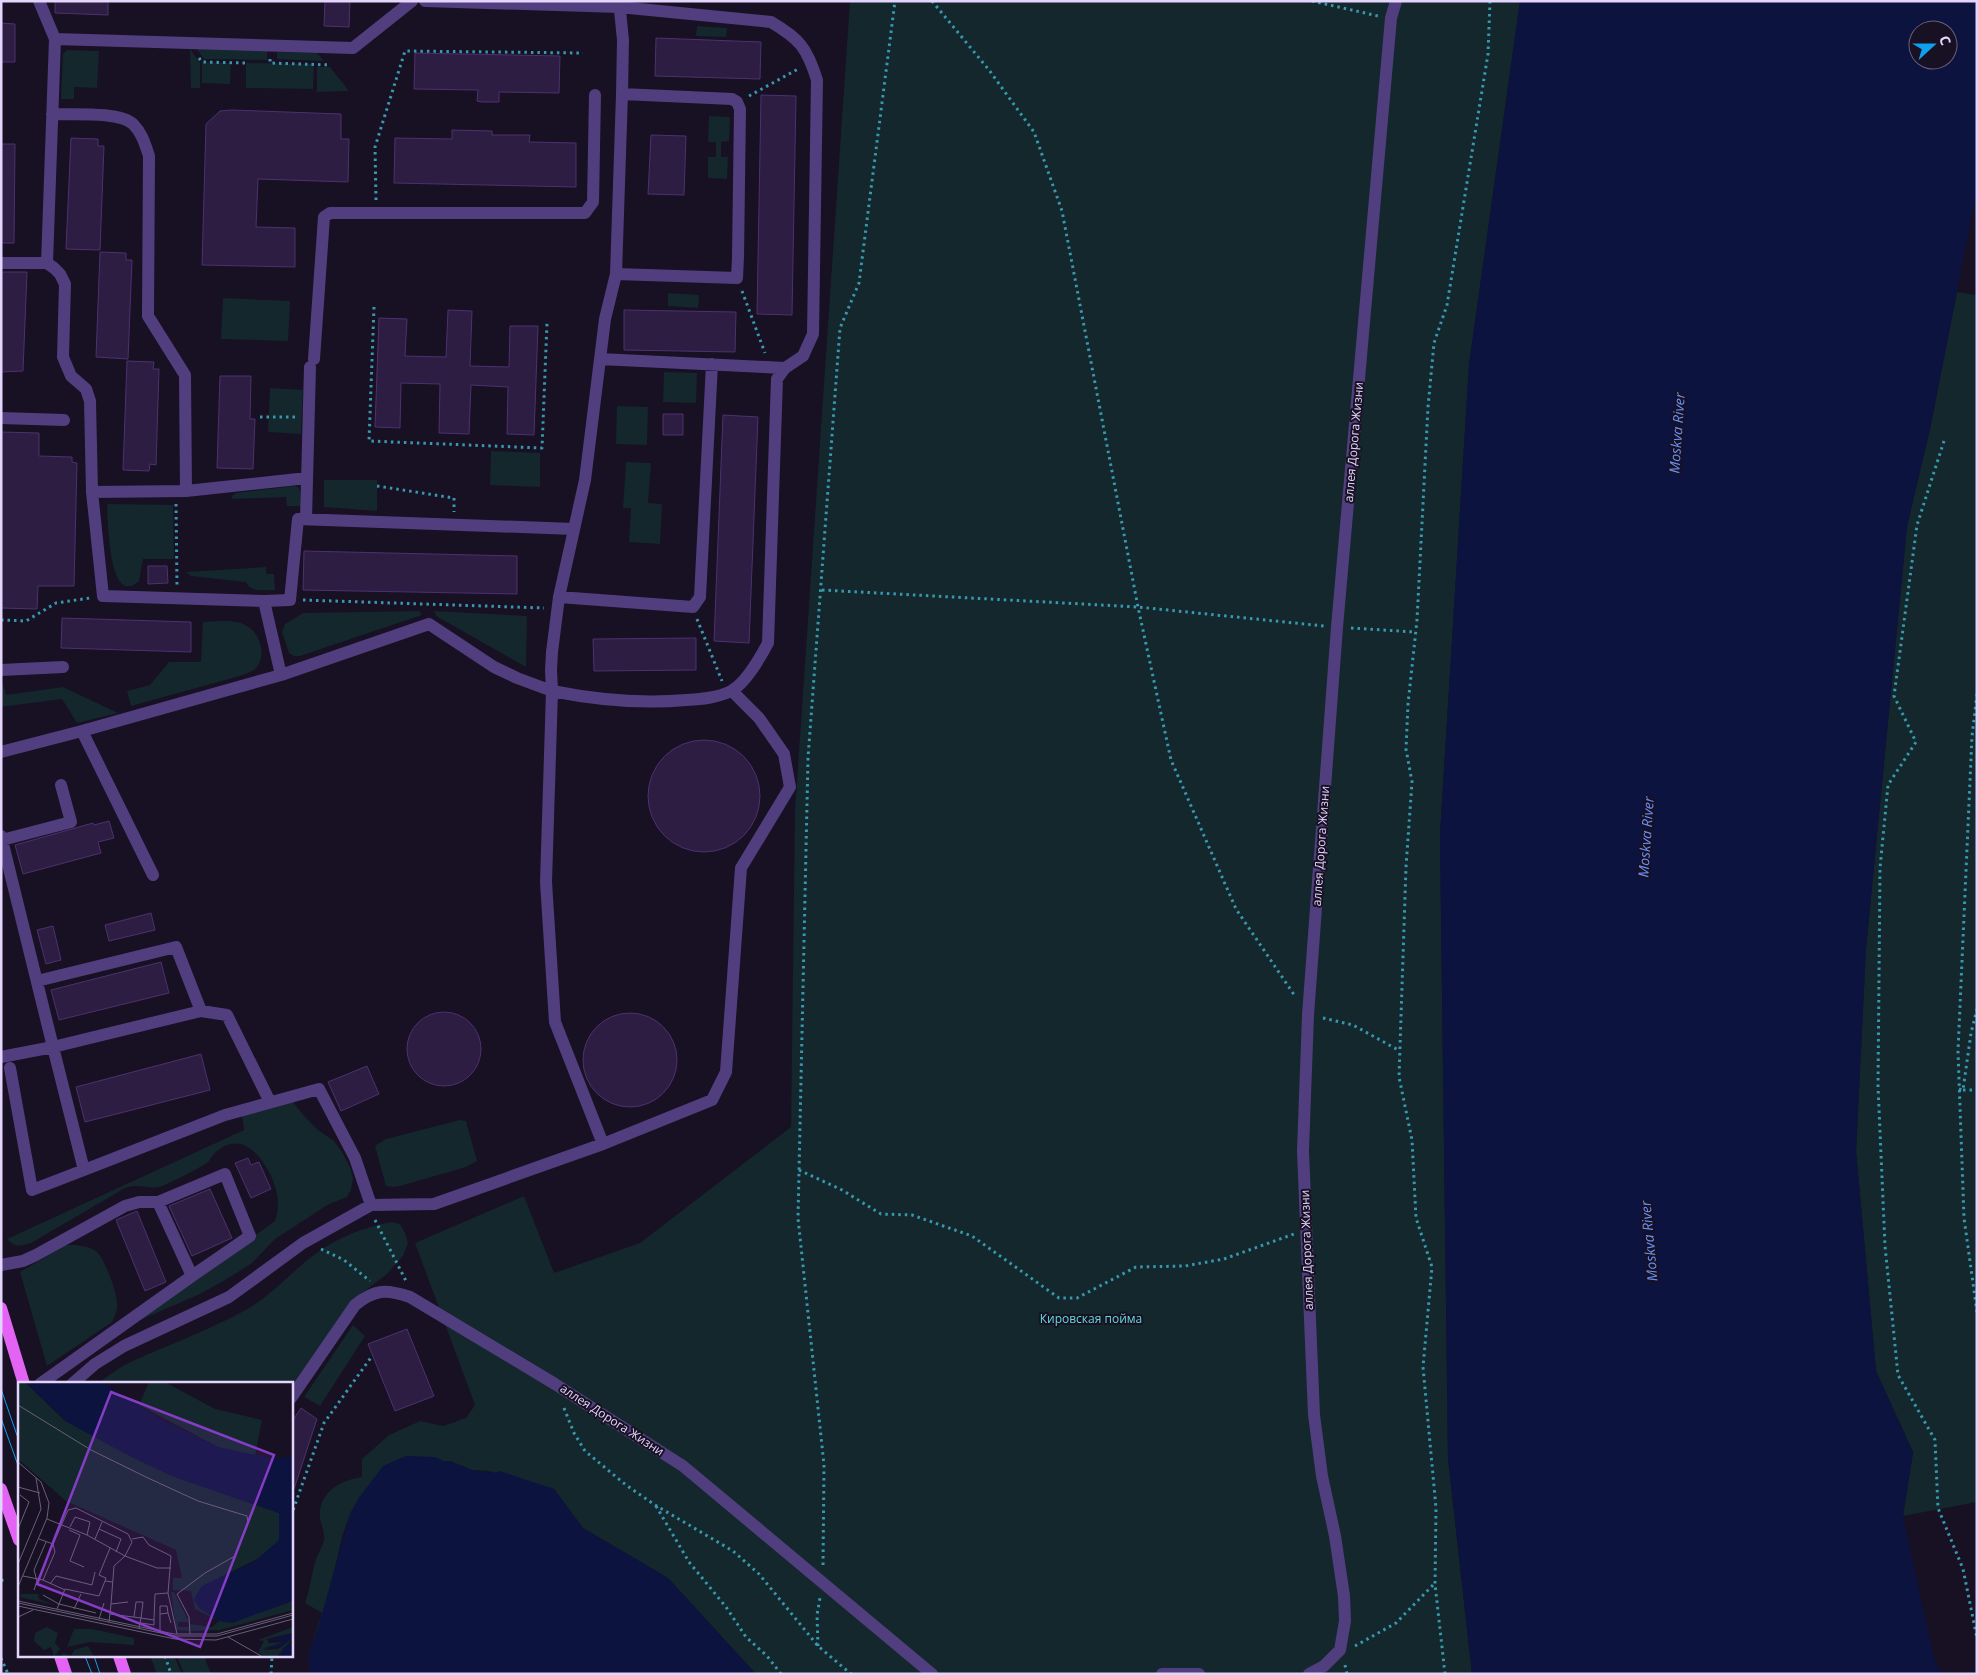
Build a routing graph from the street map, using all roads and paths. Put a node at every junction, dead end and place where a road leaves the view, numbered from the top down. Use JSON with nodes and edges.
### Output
{"nodes":[{"id":1,"x":39,"y":1,"type":"edge"},
{"id":2,"x":412,"y":1,"type":"edge"},
{"id":3,"x":425,"y":1,"type":"edge"},
{"id":4,"x":894,"y":1,"type":"edge"},
{"id":5,"x":932,"y":1,"type":"edge"},
{"id":6,"x":1312,"y":1,"type":"edge"},
{"id":7,"x":1396,"y":1,"type":"edge"},
{"id":8,"x":1490,"y":1,"type":"edge"},
{"id":9,"x":619,"y":4,"type":"edge"},
{"id":10,"x":1391,"y":18,"type":"junction"},
{"id":11,"x":55,"y":39,"type":"junction"},
{"id":12,"x":583,"y":53,"type":"dead end"},
{"id":13,"x":796,"y":62,"type":"dead end"},
{"id":14,"x":801,"y":67,"type":"junction"},
{"id":15,"x":803,"y":74,"type":"dead end"},
{"id":16,"x":622,"y":94,"type":"junction"},
{"id":17,"x":595,"y":95,"type":"dead end"},
{"id":18,"x":737,"y":102,"type":"junction"},
{"id":19,"x":52,"y":114,"type":"junction"},
{"id":20,"x":376,"y":213,"type":"junction"},
{"id":21,"x":1,"y":263,"type":"edge"},
{"id":22,"x":47,"y":263,"type":"junction"},
{"id":23,"x":616,"y":274,"type":"junction"},
{"id":24,"x":737,"y":278,"type":"junction"},
{"id":25,"x":374,"y":307,"type":"dead end"},
{"id":26,"x":547,"y":323,"type":"dead end"},
{"id":27,"x":600,"y":358,"type":"junction"},
{"id":28,"x":712,"y":364,"type":"junction"},
{"id":29,"x":771,"y":367,"type":"junction"},
{"id":30,"x":785,"y":368,"type":"junction"},
{"id":31,"x":260,"y":417,"type":"dead end"},
{"id":32,"x":309,"y":417,"type":"junction"},
{"id":33,"x":1,"y":418,"type":"edge"},
{"id":34,"x":64,"y":420,"type":"dead end"},
{"id":35,"x":1944,"y":441,"type":"dead end"},
{"id":36,"x":307,"y":478,"type":"junction"},
{"id":37,"x":377,"y":486,"type":"dead end"},
{"id":38,"x":181,"y":491,"type":"junction"},
{"id":39,"x":92,"y":492,"type":"junction"},
{"id":40,"x":306,"y":519,"type":"junction"},
{"id":41,"x":454,"y":525,"type":"junction"},
{"id":42,"x":574,"y":529,"type":"junction"},
{"id":43,"x":822,"y":590,"type":"junction"},
{"id":44,"x":103,"y":596,"type":"junction"},
{"id":45,"x":177,"y":598,"type":"junction"},
{"id":46,"x":290,"y":600,"type":"junction"},
{"id":47,"x":264,"y":601,"type":"junction"},
{"id":48,"x":558,"y":602,"type":"junction"},
{"id":49,"x":693,"y":607,"type":"junction"},
{"id":50,"x":1138,"y":607,"type":"junction"},
{"id":51,"x":1,"y":620,"type":"edge"},
{"id":52,"x":1337,"y":628,"type":"junction"},
{"id":53,"x":1415,"y":632,"type":"junction"},
{"id":54,"x":63,"y":667,"type":"dead end"},
{"id":55,"x":1,"y":670,"type":"edge"},
{"id":56,"x":281,"y":675,"type":"junction"},
{"id":57,"x":727,"y":687,"type":"junction"},
{"id":58,"x":552,"y":691,"type":"junction"},
{"id":59,"x":1977,"y":694,"type":"edge"},
{"id":60,"x":1976,"y":700,"type":"edge"},
{"id":61,"x":82,"y":731,"type":"junction"},
{"id":62,"x":1,"y":752,"type":"edge"},
{"id":63,"x":61,"y":785,"type":"dead end"},
{"id":64,"x":2,"y":838,"type":"edge"},
{"id":65,"x":153,"y":875,"type":"dead end"},
{"id":66,"x":37,"y":981,"type":"junction"},
{"id":67,"x":1977,"y":1009,"type":"edge"},
{"id":68,"x":201,"y":1011,"type":"junction"},
{"id":69,"x":1308,"y":1016,"type":"junction"},
{"id":70,"x":53,"y":1047,"type":"junction"},
{"id":71,"x":1400,"y":1051,"type":"junction"},
{"id":72,"x":1,"y":1057,"type":"edge"},
{"id":73,"x":10,"y":1068,"type":"dead end"},
{"id":74,"x":1961,"y":1090,"type":"junction"},
{"id":75,"x":1977,"y":1090,"type":"edge"},
{"id":76,"x":270,"y":1102,"type":"junction"},
{"id":77,"x":603,"y":1144,"type":"junction"},
{"id":78,"x":84,"y":1170,"type":"junction"},
{"id":79,"x":798,"y":1170,"type":"junction"},
{"id":80,"x":158,"y":1202,"type":"junction"},
{"id":81,"x":370,"y":1205,"type":"junction"},
{"id":82,"x":1306,"y":1229,"type":"junction"},
{"id":83,"x":303,"y":1243,"type":"junction"},
{"id":84,"x":1,"y":1265,"type":"edge"},
{"id":85,"x":192,"y":1276,"type":"junction"},
{"id":86,"x":382,"y":1291,"type":"junction"},
{"id":87,"x":416,"y":1302,"type":"junction"},
{"id":88,"x":1,"y":1308,"type":"edge"},
{"id":89,"x":1977,"y":1312,"type":"edge"},
{"id":90,"x":372,"y":1356,"type":"dead end"},
{"id":91,"x":23,"y":1382,"type":"edge"},
{"id":92,"x":43,"y":1382,"type":"edge"},
{"id":93,"x":74,"y":1382,"type":"edge"},
{"id":94,"x":555,"y":1384,"type":"junction"},
{"id":95,"x":292,"y":1397,"type":"edge"},
{"id":96,"x":1,"y":1489,"type":"edge"},
{"id":97,"x":655,"y":1505,"type":"junction"},
{"id":98,"x":292,"y":1513,"type":"edge"},
{"id":99,"x":18,"y":1537,"type":"edge"},
{"id":100,"x":1,"y":1580,"type":"edge"},
{"id":101,"x":6,"y":1580,"type":"dead end"},
{"id":102,"x":823,"y":1583,"type":"junction"},
{"id":103,"x":1435,"y":1584,"type":"junction"},
{"id":104,"x":1977,"y":1638,"type":"edge"},
{"id":105,"x":818,"y":1646,"type":"junction"},
{"id":106,"x":1340,"y":1650,"type":"junction"},
{"id":107,"x":1,"y":1658,"type":"edge"},
{"id":108,"x":61,"y":1658,"type":"edge"},
{"id":109,"x":120,"y":1658,"type":"edge"},
{"id":110,"x":166,"y":1658,"type":"edge"},
{"id":111,"x":272,"y":1658,"type":"edge"},
{"id":112,"x":8,"y":1674,"type":"edge"},
{"id":113,"x":66,"y":1674,"type":"edge"},
{"id":114,"x":126,"y":1674,"type":"edge"},
{"id":115,"x":171,"y":1674,"type":"edge"},
{"id":116,"x":271,"y":1674,"type":"edge"},
{"id":117,"x":781,"y":1674,"type":"edge"},
{"id":118,"x":851,"y":1674,"type":"edge"},
{"id":119,"x":932,"y":1674,"type":"edge"},
{"id":120,"x":1162,"y":1674,"type":"edge"},
{"id":121,"x":1199,"y":1674,"type":"edge"},
{"id":122,"x":1309,"y":1674,"type":"edge"},
{"id":123,"x":1445,"y":1674,"type":"edge"}],
"edges":[{"from":1,"to":11,"type":"street"},
{"from":2,"to":11,"type":"street"},
{"from":3,"to":9,"type":"street"},
{"from":4,"to":43,"type":"path"},
{"from":5,"to":50,"type":"path"},
{"from":6,"to":10,"type":"path"},
{"from":7,"to":10,"type":"street","name":"аллея Дорога Жизни"},
{"from":8,"to":53,"type":"path"},
{"from":9,"to":16,"type":"street"},
{"from":9,"to":30,"type":"street"},
{"from":10,"to":52,"type":"street","name":"аллея Дорога Жизни"},
{"from":11,"to":19,"type":"street"},
{"from":12,"to":20,"type":"path"},
{"from":13,"to":14,"type":"path"},
{"from":14,"to":15,"type":"path"},
{"from":14,"to":18,"type":"path"},
{"from":16,"to":18,"type":"street"},
{"from":16,"to":23,"type":"street"},
{"from":17,"to":20,"type":"street"},
{"from":18,"to":24,"type":"street"},
{"from":19,"to":22,"type":"street"},
{"from":19,"to":38,"type":"street"},
{"from":20,"to":32,"type":"street"},
{"from":21,"to":22,"type":"street"},
{"from":22,"to":39,"type":"street"},
{"from":23,"to":24,"type":"street"},
{"from":23,"to":27,"type":"street"},
{"from":24,"to":29,"type":"path"},
{"from":25,"to":26,"type":"path"},
{"from":27,"to":28,"type":"street"},
{"from":27,"to":42,"type":"street"},
{"from":28,"to":29,"type":"street"},
{"from":28,"to":49,"type":"street"},
{"from":29,"to":30,"type":"street"},
{"from":30,"to":57,"type":"street"},
{"from":31,"to":32,"type":"path"},
{"from":32,"to":36,"type":"street"},
{"from":33,"to":34,"type":"street"},
{"from":35,"to":104,"type":"path"},
{"from":36,"to":38,"type":"street"},
{"from":36,"to":40,"type":"street"},
{"from":37,"to":41,"type":"path"},
{"from":38,"to":39,"type":"street"},
{"from":38,"to":45,"type":"path"},
{"from":39,"to":44,"type":"street"},
{"from":40,"to":41,"type":"street"},
{"from":40,"to":46,"type":"street"},
{"from":41,"to":42,"type":"street"},
{"from":42,"to":48,"type":"street"},
{"from":43,"to":50,"type":"path"},
{"from":43,"to":79,"type":"path"},
{"from":44,"to":45,"type":"street"},
{"from":44,"to":51,"type":"path"},
{"from":45,"to":47,"type":"street"},
{"from":46,"to":47,"type":"street"},
{"from":46,"to":48,"type":"path"},
{"from":47,"to":56,"type":"street"},
{"from":48,"to":49,"type":"street"},
{"from":48,"to":58,"type":"street"},
{"from":49,"to":57,"type":"path"},
{"from":50,"to":52,"type":"path"},
{"from":50,"to":69,"type":"path"},
{"from":52,"to":53,"type":"path"},
{"from":52,"to":69,"type":"street","name":"аллея Дорога Жизни"},
{"from":53,"to":71,"type":"path"},
{"from":54,"to":55,"type":"street"},
{"from":56,"to":58,"type":"street"},
{"from":56,"to":61,"type":"street"},
{"from":57,"to":58,"type":"street"},
{"from":57,"to":77,"type":"street"},
{"from":58,"to":77,"type":"street"},
{"from":59,"to":60,"type":"path"},
{"from":60,"to":74,"type":"path"},
{"from":61,"to":62,"type":"street"},
{"from":61,"to":65,"type":"street"},
{"from":63,"to":64,"type":"street"},
{"from":64,"to":66,"type":"street"},
{"from":66,"to":68,"type":"street"},
{"from":66,"to":70,"type":"street"},
{"from":67,"to":74,"type":"path"},
{"from":68,"to":70,"type":"street"},
{"from":68,"to":76,"type":"street"},
{"from":69,"to":71,"type":"path"},
{"from":69,"to":82,"type":"street","name":"аллея Дорога Жизни"},
{"from":70,"to":72,"type":"street"},
{"from":70,"to":78,"type":"street"},
{"from":71,"to":103,"type":"path"},
{"from":73,"to":78,"type":"street"},
{"from":74,"to":75,"type":"path"},
{"from":74,"to":89,"type":"path"},
{"from":76,"to":78,"type":"street"},
{"from":76,"to":81,"type":"street"},
{"from":77,"to":81,"type":"street"},
{"from":79,"to":82,"type":"path"},
{"from":79,"to":102,"type":"path"},
{"from":80,"to":84,"type":"street"},
{"from":80,"to":85,"type":"street"},
{"from":80,"to":85,"type":"street"},
{"from":81,"to":83,"type":"street"},
{"from":81,"to":87,"type":"path"},
{"from":82,"to":106,"type":"street","name":"аллея Дорога Жизни"},
{"from":83,"to":86,"type":"path"},
{"from":83,"to":93,"type":"street"},
{"from":85,"to":92,"type":"street"},
{"from":86,"to":87,"type":"street","name":"аллея Дорога Жизни"},
{"from":86,"to":95,"type":"street"},
{"from":87,"to":94,"type":"street","name":"аллея Дорога Жизни"},
{"from":88,"to":91,"type":"main road"},
{"from":90,"to":98,"type":"path"},
{"from":94,"to":97,"type":"path"},
{"from":94,"to":102,"type":"street","name":"аллея Дорога Жизни"},
{"from":96,"to":99,"type":"main road"},
{"from":97,"to":105,"type":"path"},
{"from":97,"to":117,"type":"path"},
{"from":100,"to":101,"type":"path"},
{"from":102,"to":105,"type":"path"},
{"from":102,"to":119,"type":"street","name":"аллея Дорога Жизни"},
{"from":103,"to":106,"type":"path"},
{"from":103,"to":123,"type":"path"},
{"from":105,"to":118,"type":"path"},
{"from":106,"to":122,"type":"street"},
{"from":107,"to":112,"type":"path"},
{"from":108,"to":113,"type":"main road"},
{"from":109,"to":114,"type":"main road"},
{"from":110,"to":115,"type":"path"},
{"from":111,"to":116,"type":"path"},
{"from":120,"to":121,"type":"street"}]}
